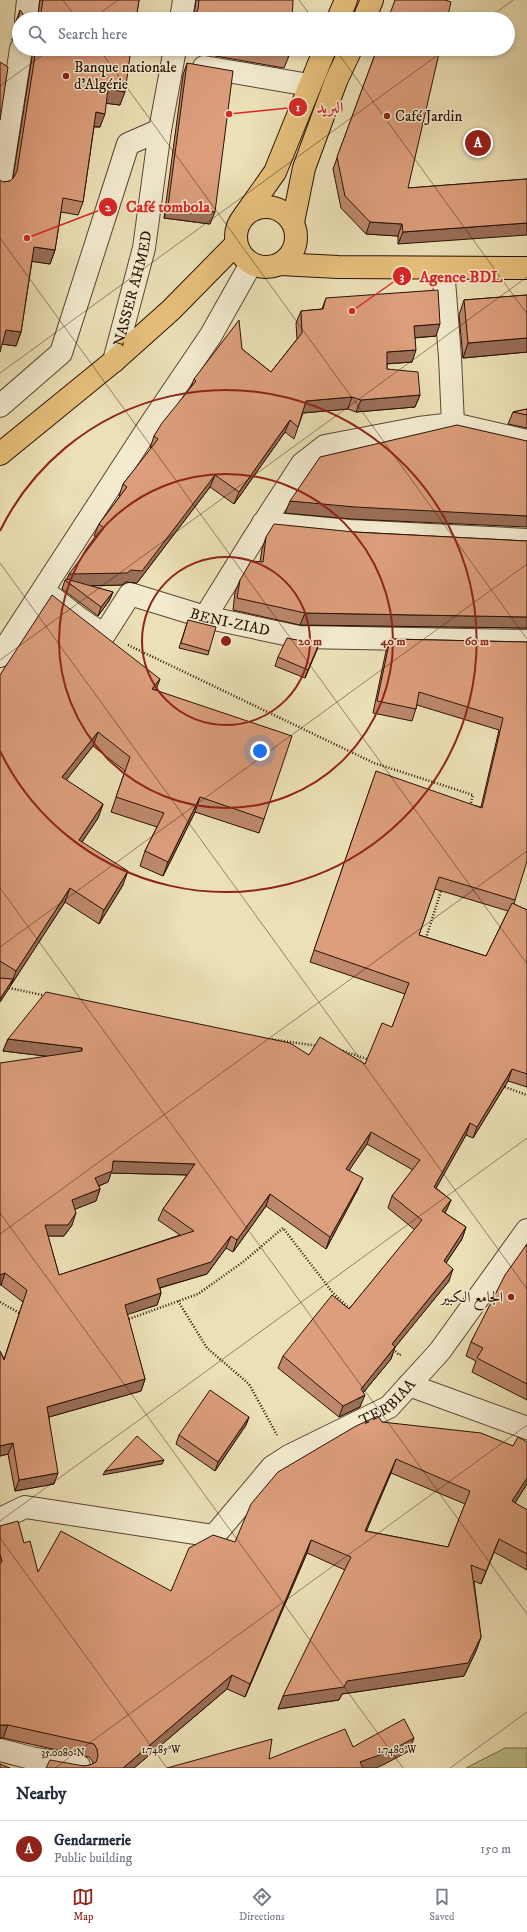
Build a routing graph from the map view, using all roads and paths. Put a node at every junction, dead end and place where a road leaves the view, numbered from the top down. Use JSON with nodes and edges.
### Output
{"nodes":[{"id":1,"x":28,"y":0,"type":"edge"},
{"id":2,"x":184,"y":0,"type":"edge"},
{"id":3,"x":346,"y":0,"type":"edge"},
{"id":4,"x":372,"y":0,"type":"edge"},
{"id":5,"x":27,"y":12,"type":"edge"},
{"id":6,"x":182,"y":12,"type":"edge"},
{"id":7,"x":341,"y":12,"type":"edge"},
{"id":8,"x":367,"y":12,"type":"edge"},
{"id":9,"x":20,"y":56,"type":"edge"},
{"id":10,"x":174,"y":56,"type":"edge"},
{"id":11,"x":178,"y":56,"type":"edge"},
{"id":12,"x":322,"y":56,"type":"edge"},
{"id":13,"x":347,"y":56,"type":"edge"},
{"id":14,"x":309,"y":85,"type":"junction"},
{"id":15,"x":160,"y":130,"type":"junction"},
{"id":16,"x":0,"y":183,"type":"edge"},
{"id":17,"x":241,"y":220,"type":"junction"},
{"id":18,"x":295,"y":231,"type":"junction"},
{"id":19,"x":236,"y":244,"type":"junction"},
{"id":20,"x":251,"y":264,"type":"junction"},
{"id":21,"x":280,"y":264,"type":"junction"},
{"id":22,"x":338,"y":267,"type":"junction"},
{"id":23,"x":443,"y":268,"type":"junction"},
{"id":24,"x":527,"y":268,"type":"edge"},
{"id":25,"x":114,"y":361,"type":"junction"},
{"id":26,"x":0,"y":406,"type":"edge"},
{"id":27,"x":453,"y":424,"type":"junction"},
{"id":28,"x":527,"y":441,"type":"edge"},
{"id":29,"x":0,"y":454,"type":"edge"},
{"id":30,"x":263,"y":524,"type":"junction"},
{"id":31,"x":527,"y":540,"type":"edge"},
{"id":32,"x":44,"y":591,"type":"junction"},
{"id":33,"x":205,"y":617,"type":"junction"},
{"id":34,"x":104,"y":635,"type":"junction"},
{"id":35,"x":527,"y":641,"type":"edge"},
{"id":36,"x":0,"y":656,"type":"edge"},
{"id":37,"x":468,"y":809,"type":"edge"},
{"id":38,"x":444,"y":883,"type":"edge"},
{"id":39,"x":422,"y":949,"type":"edge"},
{"id":40,"x":0,"y":986,"type":"edge"},
{"id":41,"x":48,"y":996,"type":"edge"},
{"id":42,"x":264,"y":1038,"type":"edge"},
{"id":43,"x":319,"y":1046,"type":"edge"},
{"id":44,"x":335,"y":1049,"type":"edge"},
{"id":45,"x":372,"y":1061,"type":"edge"},
{"id":46,"x":495,"y":1083,"type":"edge"},
{"id":47,"x":527,"y":1095,"type":"edge"},
{"id":48,"x":527,"y":1230,"type":"edge"},
{"id":49,"x":178,"y":1301,"type":"junction"},
{"id":50,"x":0,"y":1302,"type":"edge"},
{"id":51,"x":355,"y":1314,"type":"edge"},
{"id":52,"x":26,"y":1317,"type":"edge"},
{"id":53,"x":120,"y":1322,"type":"edge"},
{"id":54,"x":388,"y":1344,"type":"edge"},
{"id":55,"x":440,"y":1351,"type":"junction"},
{"id":56,"x":409,"y":1385,"type":"junction"},
{"id":57,"x":527,"y":1428,"type":"edge"},
{"id":58,"x":288,"y":1456,"type":"junction"},
{"id":59,"x":0,"y":1519,"type":"edge"},
{"id":60,"x":0,"y":1750,"type":"edge"},
{"id":61,"x":81,"y":1766,"type":"edge"}],
"edges":[{"from":1,"to":5,"type":"street"},
{"from":2,"to":6,"type":"street"},
{"from":3,"to":7,"type":"main road"},
{"from":4,"to":8,"type":"main road"},
{"from":9,"to":16,"type":"street"},
{"from":10,"to":15,"type":"street","name":"NASSER AHMED"},
{"from":11,"to":14,"type":"street"},
{"from":12,"to":14,"type":"main road"},
{"from":13,"to":18,"type":"main road"},
{"from":14,"to":17,"type":"main road"},
{"from":15,"to":25,"type":"street","name":"NASSER AHMED"},
{"from":15,"to":26,"type":"street"},
{"from":17,"to":18,"type":"main road"},
{"from":17,"to":19,"type":"main road"},
{"from":18,"to":21,"type":"main road"},
{"from":18,"to":22,"type":"main road"},
{"from":19,"to":20,"type":"main road"},
{"from":19,"to":25,"type":"main road"},
{"from":20,"to":21,"type":"main road"},
{"from":20,"to":32,"type":"street"},
{"from":21,"to":22,"type":"main road"},
{"from":22,"to":23,"type":"main road"},
{"from":23,"to":24,"type":"main road"},
{"from":23,"to":27,"type":"street"},
{"from":25,"to":29,"type":"main road"},
{"from":27,"to":28,"type":"street"},
{"from":27,"to":30,"type":"street"},
{"from":30,"to":31,"type":"street"},
{"from":30,"to":33,"type":"street"},
{"from":32,"to":34,"type":"street"},
{"from":32,"to":36,"type":"street"},
{"from":33,"to":34,"type":"street","name":"BENI-ZIAD"},
{"from":33,"to":35,"type":"street","name":"BENI-ZIAD"},
{"from":34,"to":37,"type":"path"},
{"from":38,"to":39,"type":"path"},
{"from":40,"to":41,"type":"path"},
{"from":42,"to":43,"type":"path"},
{"from":44,"to":45,"type":"path"},
{"from":46,"to":47,"type":"path"},
{"from":48,"to":55,"type":"street","name":"TERBIAA"},
{"from":49,"to":51,"type":"path"},
{"from":49,"to":53,"type":"path"},
{"from":49,"to":58,"type":"path"},
{"from":50,"to":52,"type":"path"},
{"from":54,"to":55,"type":"path"},
{"from":55,"to":56,"type":"street","name":"TERBIAA"},
{"from":56,"to":57,"type":"street"},
{"from":56,"to":58,"type":"street","name":"TERBIAA"},
{"from":58,"to":59,"type":"street","name":"TERBIAA"},
{"from":60,"to":61,"type":"street"}]}
